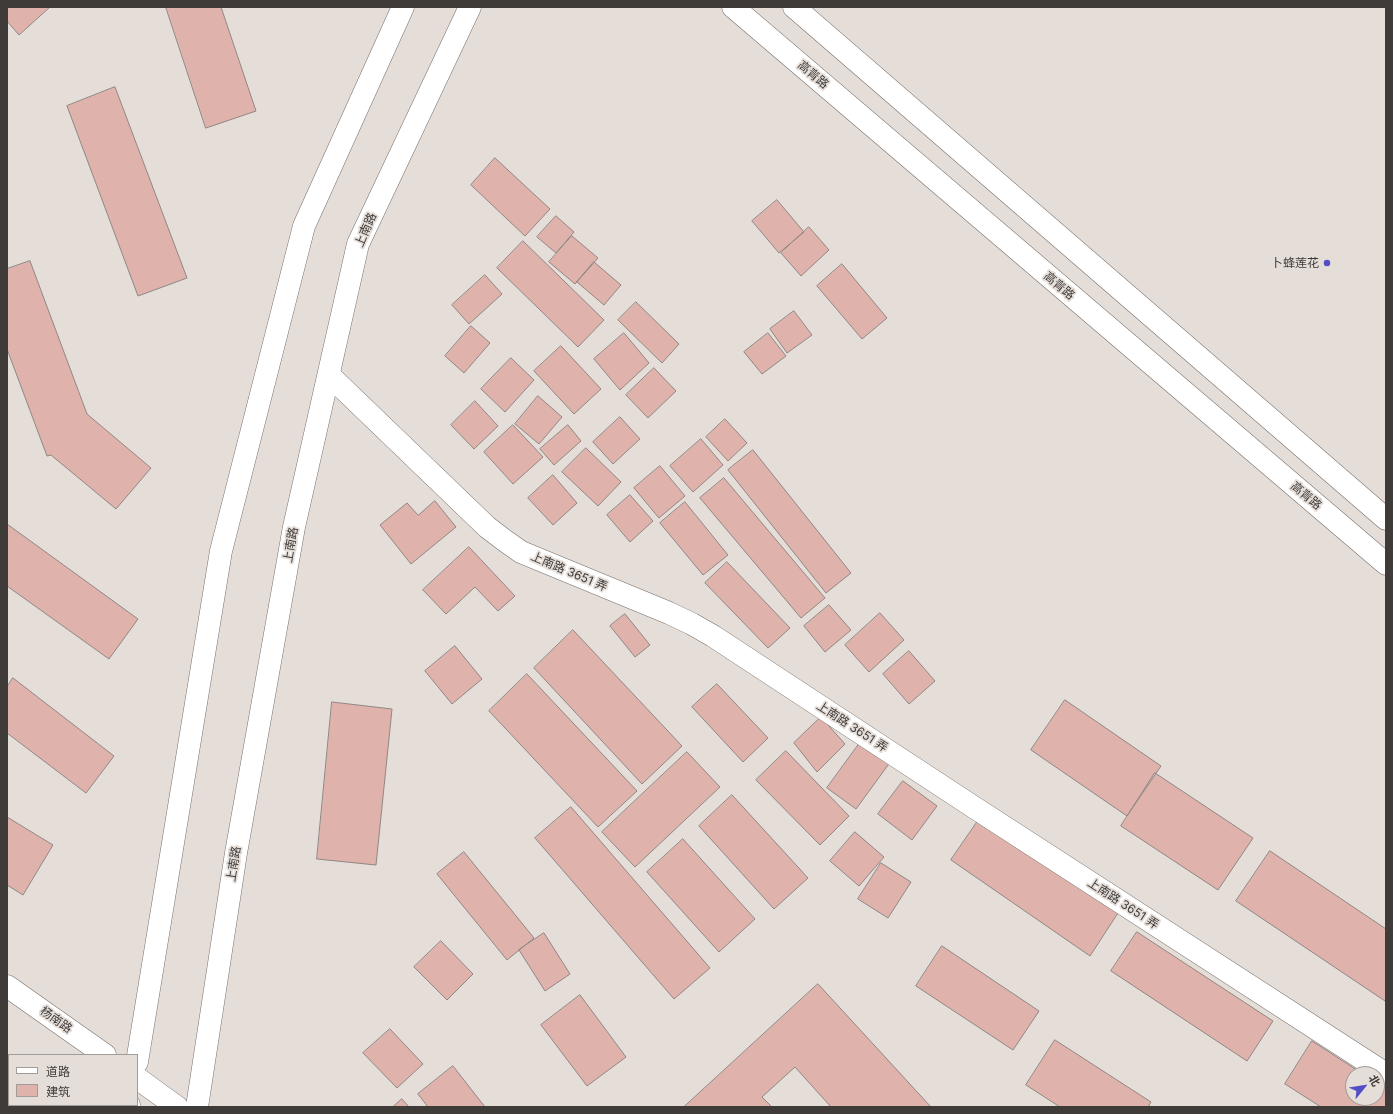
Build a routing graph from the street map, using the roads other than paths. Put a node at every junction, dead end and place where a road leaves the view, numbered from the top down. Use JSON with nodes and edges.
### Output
{"nodes":[{"id":1,"x":403,"y":7,"type":"edge"},
{"id":2,"x":470,"y":7,"type":"edge"},
{"id":3,"x":733,"y":7,"type":"edge"},
{"id":4,"x":794,"y":7,"type":"edge"},
{"id":5,"x":329,"y":375,"type":"junction"},
{"id":6,"x":1386,"y":519,"type":"edge"},
{"id":7,"x":1386,"y":564,"type":"edge"},
{"id":8,"x":7,"y":986,"type":"edge"},
{"id":9,"x":104,"y":1054,"type":"edge"},
{"id":10,"x":138,"y":1056,"type":"edge"},
{"id":11,"x":1386,"y":1074,"type":"edge"},
{"id":12,"x":138,"y":1079,"type":"edge"},
{"id":13,"x":177,"y":1107,"type":"edge"},
{"id":14,"x":197,"y":1107,"type":"edge"}],
"edges":[{"from":1,"to":10,"type":"main road"},
{"from":2,"to":5,"type":"main road","name":"上南路"},
{"from":3,"to":7,"type":"main road","name":"高青路"},
{"from":4,"to":6,"type":"main road"},
{"from":5,"to":11,"type":"main road","name":"上南路 3651 弄"},
{"from":5,"to":14,"type":"main road","name":"上南路"},
{"from":8,"to":9,"type":"main road","name":"杨南路"},
{"from":12,"to":13,"type":"main road"}]}
